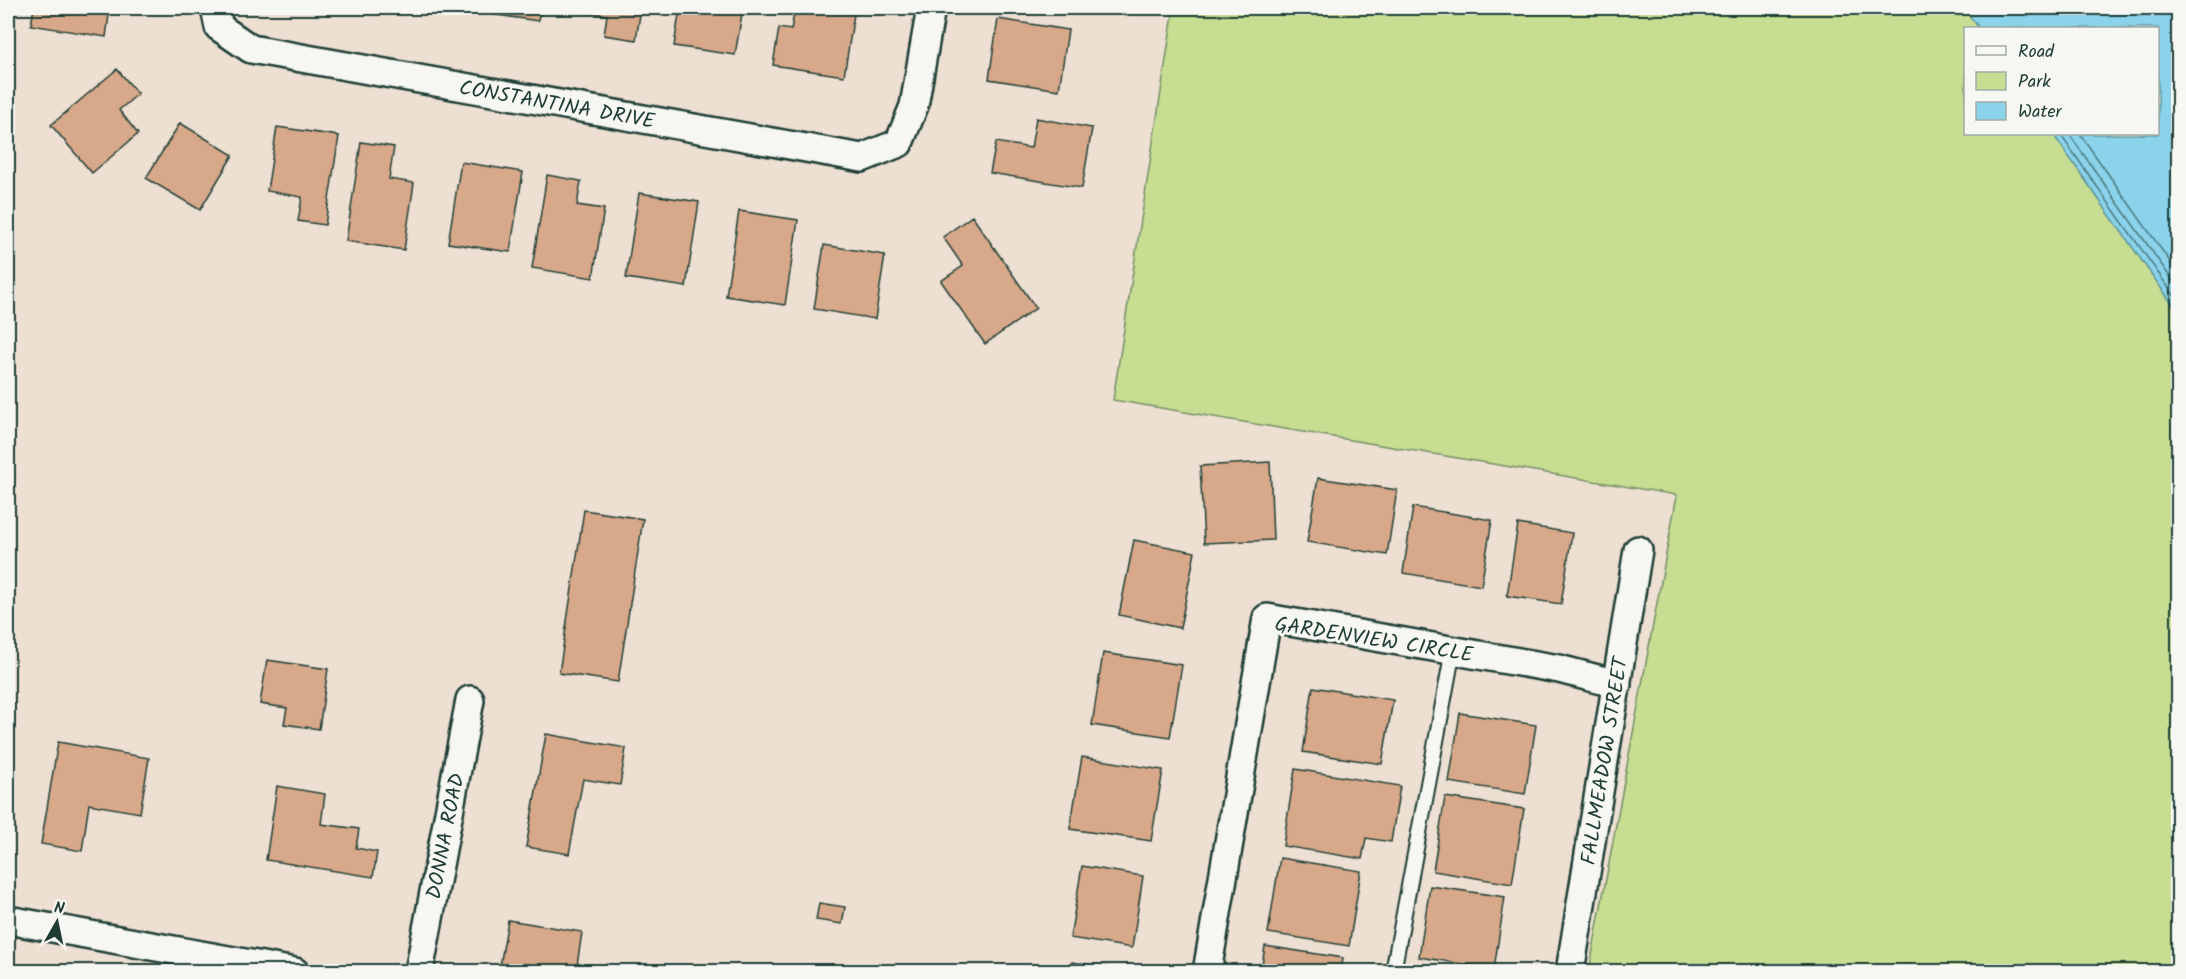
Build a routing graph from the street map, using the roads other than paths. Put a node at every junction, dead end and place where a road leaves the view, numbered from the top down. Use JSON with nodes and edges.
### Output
{"nodes":[{"id":1,"x":931,"y":8,"type":"edge"},
{"id":2,"x":217,"y":17,"type":"edge"},
{"id":3,"x":1638,"y":550,"type":"dead end"},
{"id":4,"x":1453,"y":650,"type":"junction"},
{"id":5,"x":1617,"y":684,"type":"junction"},
{"id":6,"x":470,"y":700,"type":"dead end"},
{"id":7,"x":8,"y":920,"type":"edge"},
{"id":8,"x":296,"y":972,"type":"edge"},
{"id":9,"x":419,"y":972,"type":"edge"},
{"id":10,"x":1207,"y":972,"type":"edge"},
{"id":11,"x":1393,"y":972,"type":"edge"},
{"id":12,"x":1570,"y":972,"type":"edge"}],
"edges":[{"from":1,"to":2,"type":"street","name":"CONSTANTINA DRIVE"},
{"from":3,"to":5,"type":"street","name":"FALLMEADOW STREET"},
{"from":4,"to":5,"type":"street","name":"GARDENVIEW CIRCLE"},
{"from":4,"to":10,"type":"street","name":"GARDENVIEW CIRCLE"},
{"from":4,"to":11,"type":"lane"},
{"from":5,"to":12,"type":"street","name":"FALLMEADOW STREET"},
{"from":6,"to":9,"type":"street","name":"DONNA ROAD"},
{"from":7,"to":8,"type":"street"}]}
